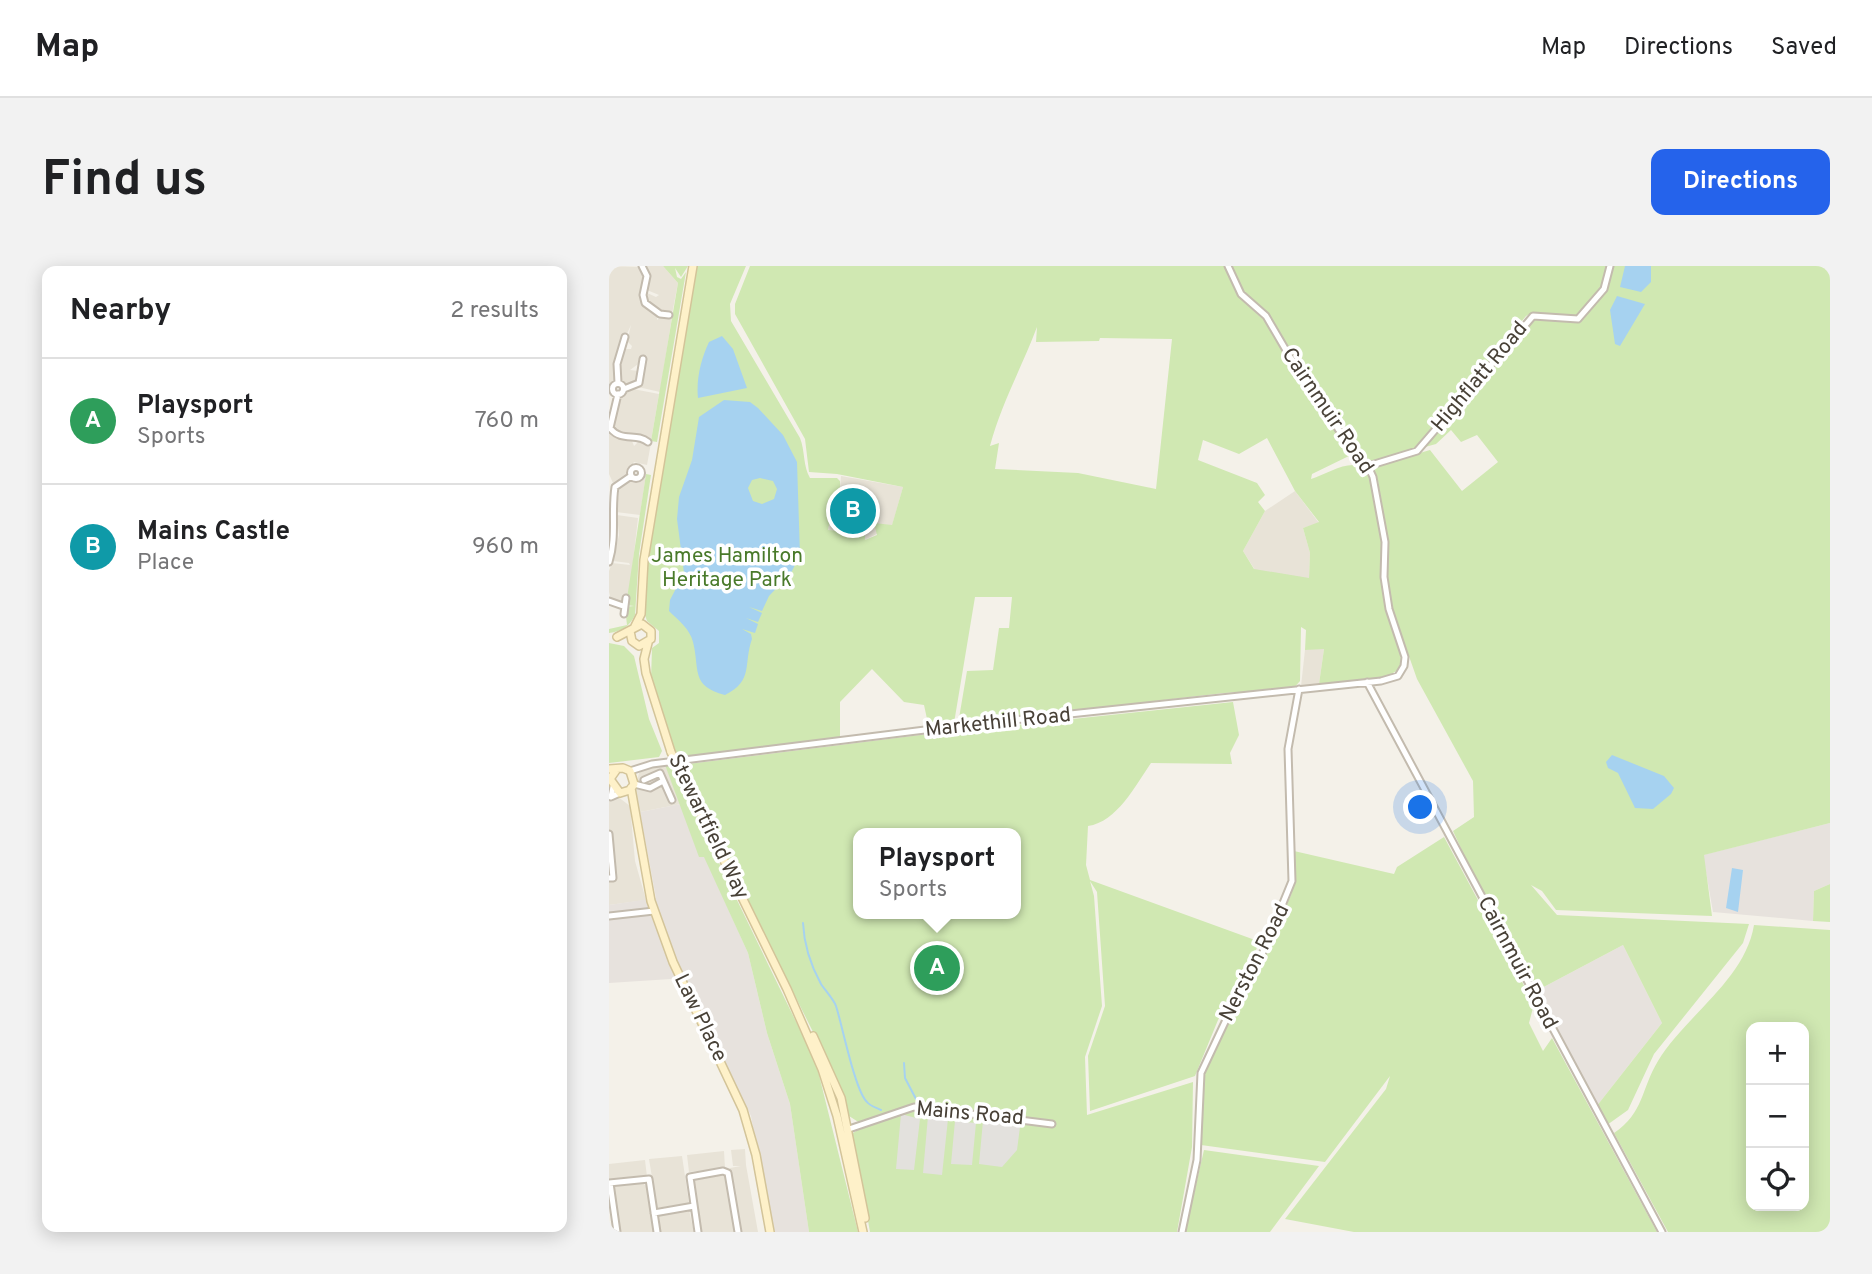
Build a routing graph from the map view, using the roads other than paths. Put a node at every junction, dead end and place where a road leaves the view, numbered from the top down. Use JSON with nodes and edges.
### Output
{"nodes":[{"id":1,"x":642,"y":266,"type":"edge"},
{"id":2,"x":693,"y":266,"type":"edge"},
{"id":3,"x":1228,"y":266,"type":"edge"},
{"id":4,"x":1610,"y":266,"type":"edge"},
{"id":5,"x":669,"y":315,"type":"dead end"},
{"id":6,"x":625,"y":337,"type":"dead end"},
{"id":7,"x":624,"y":344,"type":"junction"},
{"id":8,"x":631,"y":347,"type":"dead end"},
{"id":9,"x":643,"y":359,"type":"dead end"},
{"id":10,"x":618,"y":383,"type":"junction"},
{"id":11,"x":611,"y":389,"type":"edge"},
{"id":12,"x":624,"y":389,"type":"junction"},
{"id":13,"x":618,"y":394,"type":"junction"},
{"id":14,"x":635,"y":438,"type":"junction"},
{"id":15,"x":648,"y":442,"type":"dead end"},
{"id":16,"x":635,"y":445,"type":"dead end"},
{"id":17,"x":1368,"y":466,"type":"junction"},
{"id":18,"x":631,"y":476,"type":"dead end"},
{"id":19,"x":611,"y":509,"type":"edge"},
{"id":20,"x":609,"y":562,"type":"edge"},
{"id":21,"x":626,"y":598,"type":"dead end"},
{"id":22,"x":609,"y":601,"type":"edge"},
{"id":23,"x":623,"y":606,"type":"junction"},
{"id":24,"x":624,"y":614,"type":"dead end"},
{"id":25,"x":641,"y":614,"type":"junction"},
{"id":26,"x":646,"y":625,"type":"junction"},
{"id":27,"x":633,"y":628,"type":"junction"},
{"id":28,"x":613,"y":637,"type":"edge"},
{"id":29,"x":633,"y":642,"type":"junction"},
{"id":30,"x":648,"y":643,"type":"junction"},
{"id":31,"x":644,"y":659,"type":"junction"},
{"id":32,"x":1381,"y":681,"type":"junction"},
{"id":33,"x":1367,"y":682,"type":"junction"},
{"id":34,"x":1299,"y":689,"type":"junction"},
{"id":35,"x":1375,"y":693,"type":"junction"},
{"id":36,"x":613,"y":769,"type":"edge"},
{"id":37,"x":630,"y":771,"type":"junction"},
{"id":38,"x":645,"y":780,"type":"dead end"},
{"id":39,"x":663,"y":781,"type":"junction"},
{"id":40,"x":633,"y":786,"type":"junction"},
{"id":41,"x":615,"y":788,"type":"edge"},
{"id":42,"x":610,"y":799,"type":"edge"},
{"id":43,"x":673,"y":800,"type":"dead end"},
{"id":44,"x":633,"y":803,"type":"junction"},
{"id":45,"x":609,"y":834,"type":"edge"},
{"id":46,"x":611,"y":878,"type":"edge"},
{"id":47,"x":614,"y":887,"type":"dead end"},
{"id":48,"x":654,"y":911,"type":"junction"},
{"id":49,"x":609,"y":916,"type":"edge"},
{"id":50,"x":787,"y":989,"type":"junction"},
{"id":51,"x":1052,"y":1124,"type":"dead end"},
{"id":52,"x":849,"y":1129,"type":"junction"},
{"id":53,"x":610,"y":1183,"type":"edge"},
{"id":54,"x":694,"y":1206,"type":"junction"},
{"id":55,"x":654,"y":1213,"type":"junction"},
{"id":56,"x":617,"y":1232,"type":"edge"},
{"id":57,"x":657,"y":1232,"type":"edge"},
{"id":58,"x":698,"y":1232,"type":"edge"},
{"id":59,"x":738,"y":1232,"type":"edge"},
{"id":60,"x":770,"y":1232,"type":"edge"},
{"id":61,"x":865,"y":1232,"type":"edge"},
{"id":62,"x":1182,"y":1232,"type":"edge"},
{"id":63,"x":1662,"y":1232,"type":"edge"}],
"edges":[{"from":1,"to":5,"type":"street"},
{"from":2,"to":25,"type":"street"},
{"from":3,"to":17,"type":"street","name":"Cairnmuir Road"},
{"from":4,"to":17,"type":"street","name":"Highflatt Road"},
{"from":6,"to":7,"type":"street"},
{"from":7,"to":8,"type":"street"},
{"from":7,"to":10,"type":"street"},
{"from":9,"to":12,"type":"street"},
{"from":10,"to":11,"type":"street"},
{"from":10,"to":12,"type":"street"},
{"from":11,"to":13,"type":"street"},
{"from":12,"to":13,"type":"street"},
{"from":13,"to":14,"type":"street"},
{"from":14,"to":15,"type":"street"},
{"from":14,"to":16,"type":"street"},
{"from":17,"to":32,"type":"street","name":"Cairnmuir Road"},
{"from":18,"to":19,"type":"street"},
{"from":19,"to":20,"type":"street"},
{"from":21,"to":23,"type":"street"},
{"from":22,"to":23,"type":"street"},
{"from":23,"to":24,"type":"street"},
{"from":25,"to":26,"type":"street"},
{"from":25,"to":27,"type":"street"},
{"from":26,"to":27,"type":"street"},
{"from":26,"to":30,"type":"street"},
{"from":27,"to":28,"type":"street"},
{"from":27,"to":29,"type":"street"},
{"from":28,"to":29,"type":"street"},
{"from":29,"to":30,"type":"street"},
{"from":29,"to":31,"type":"street","name":"Stewartfield Way"},
{"from":30,"to":31,"type":"street","name":"Stewartfield Way"},
{"from":31,"to":50,"type":"street","name":"Stewartfield Way","bridge":true},
{"from":32,"to":33,"type":"street"},
{"from":32,"to":35,"type":"street","name":"Cairnmuir Road"},
{"from":33,"to":34,"type":"street","name":"Markethill Road"},
{"from":33,"to":35,"type":"street","name":"Cairnmuir Road"},
{"from":34,"to":37,"type":"street","name":"Markethill Road"},
{"from":34,"to":62,"type":"street","name":"Nerston Road"},
{"from":35,"to":63,"type":"street","name":"Cairnmuir Road"},
{"from":36,"to":37,"type":"street"},
{"from":36,"to":41,"type":"street"},
{"from":37,"to":40,"type":"street","name":"Law Place"},
{"from":38,"to":39,"type":"street"},
{"from":39,"to":40,"type":"street"},
{"from":39,"to":43,"type":"street"},
{"from":40,"to":41,"type":"street"},
{"from":40,"to":44,"type":"street","name":"Law Place"},
{"from":41,"to":42,"type":"street"},
{"from":41,"to":44,"type":"street"},
{"from":44,"to":48,"type":"street","name":"Law Place"},
{"from":45,"to":46,"type":"street"},
{"from":46,"to":47,"type":"street"},
{"from":48,"to":49,"type":"street"},
{"from":48,"to":60,"type":"street","name":"Law Place"},
{"from":50,"to":52,"type":"street","name":"Stewartfield Way"},
{"from":50,"to":61,"type":"street","name":"Stewartfield Way"},
{"from":51,"to":52,"type":"street","name":"Mains Road"},
{"from":52,"to":61,"type":"street","name":"Stewartfield Way"},
{"from":53,"to":55,"type":"street"},
{"from":53,"to":56,"type":"street"},
{"from":54,"to":55,"type":"street"},
{"from":54,"to":58,"type":"street"},
{"from":54,"to":59,"type":"street"},
{"from":55,"to":57,"type":"street"}]}
